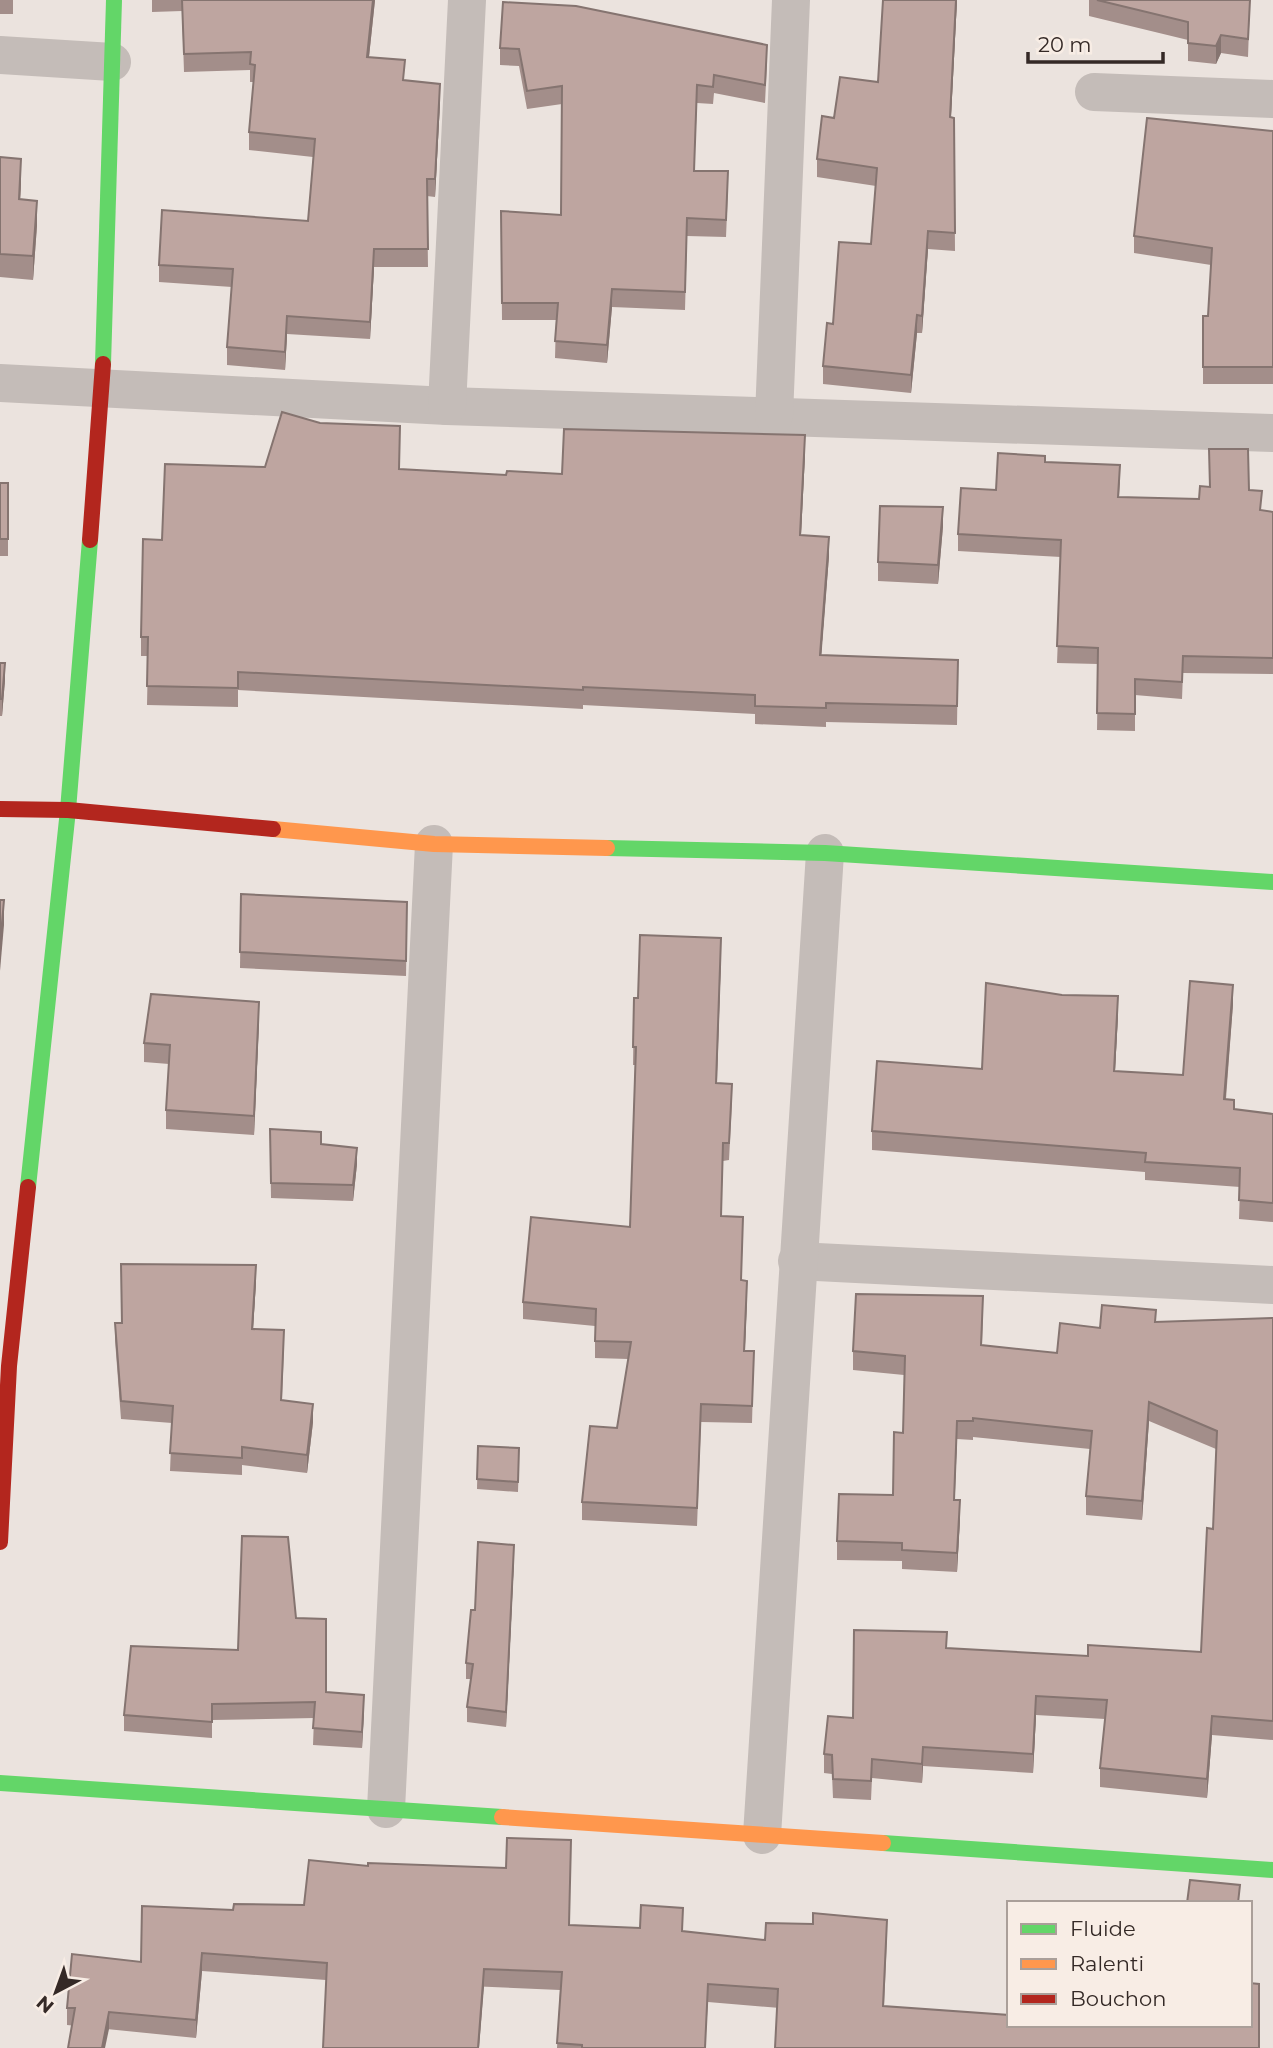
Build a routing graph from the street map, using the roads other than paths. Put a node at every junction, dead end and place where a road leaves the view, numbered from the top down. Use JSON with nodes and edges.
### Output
{"nodes":[{"id":1,"x":114,"y":0,"type":"edge"},
{"id":2,"x":467,"y":0,"type":"edge"},
{"id":3,"x":791,"y":0,"type":"edge"},
{"id":4,"x":0,"y":55,"type":"edge"},
{"id":5,"x":111,"y":62,"type":"junction"},
{"id":6,"x":1094,"y":92,"type":"dead end"},
{"id":7,"x":1273,"y":99,"type":"edge"},
{"id":8,"x":0,"y":383,"type":"edge"},
{"id":9,"x":102,"y":387,"type":"junction"},
{"id":10,"x":447,"y":406,"type":"junction"},
{"id":11,"x":774,"y":416,"type":"junction"},
{"id":12,"x":1273,"y":433,"type":"edge"},
{"id":13,"x":0,"y":809,"type":"edge"},
{"id":14,"x":68,"y":810,"type":"junction"},
{"id":15,"x":434,"y":844,"type":"junction"},
{"id":16,"x":825,"y":853,"type":"junction"},
{"id":17,"x":1273,"y":882,"type":"edge"},
{"id":18,"x":797,"y":1261,"type":"junction"},
{"id":19,"x":1273,"y":1285,"type":"edge"},
{"id":20,"x":4,"y":1366,"type":"edge"},
{"id":21,"x":0,"y":1542,"type":"edge"},
{"id":22,"x":0,"y":1783,"type":"edge"},
{"id":23,"x":386,"y":1810,"type":"junction"},
{"id":24,"x":762,"y":1835,"type":"junction"},
{"id":25,"x":1273,"y":1870,"type":"edge"}],
"edges":[{"from":1,"to":5,"type":"street"},
{"from":2,"to":10,"type":"street"},
{"from":3,"to":11,"type":"street"},
{"from":4,"to":5,"type":"street"},
{"from":5,"to":9,"type":"street"},
{"from":6,"to":7,"type":"street"},
{"from":8,"to":9,"type":"street"},
{"from":9,"to":10,"type":"street"},
{"from":9,"to":14,"type":"street"},
{"from":10,"to":11,"type":"street"},
{"from":11,"to":12,"type":"street"},
{"from":13,"to":14,"type":"street"},
{"from":14,"to":15,"type":"street"},
{"from":14,"to":20,"type":"street"},
{"from":15,"to":16,"type":"street"},
{"from":15,"to":23,"type":"street"},
{"from":16,"to":17,"type":"street"},
{"from":16,"to":18,"type":"street"},
{"from":18,"to":19,"type":"street"},
{"from":18,"to":24,"type":"street"},
{"from":20,"to":21,"type":"street"},
{"from":22,"to":23,"type":"street"},
{"from":23,"to":24,"type":"street"},
{"from":24,"to":25,"type":"street"}]}
